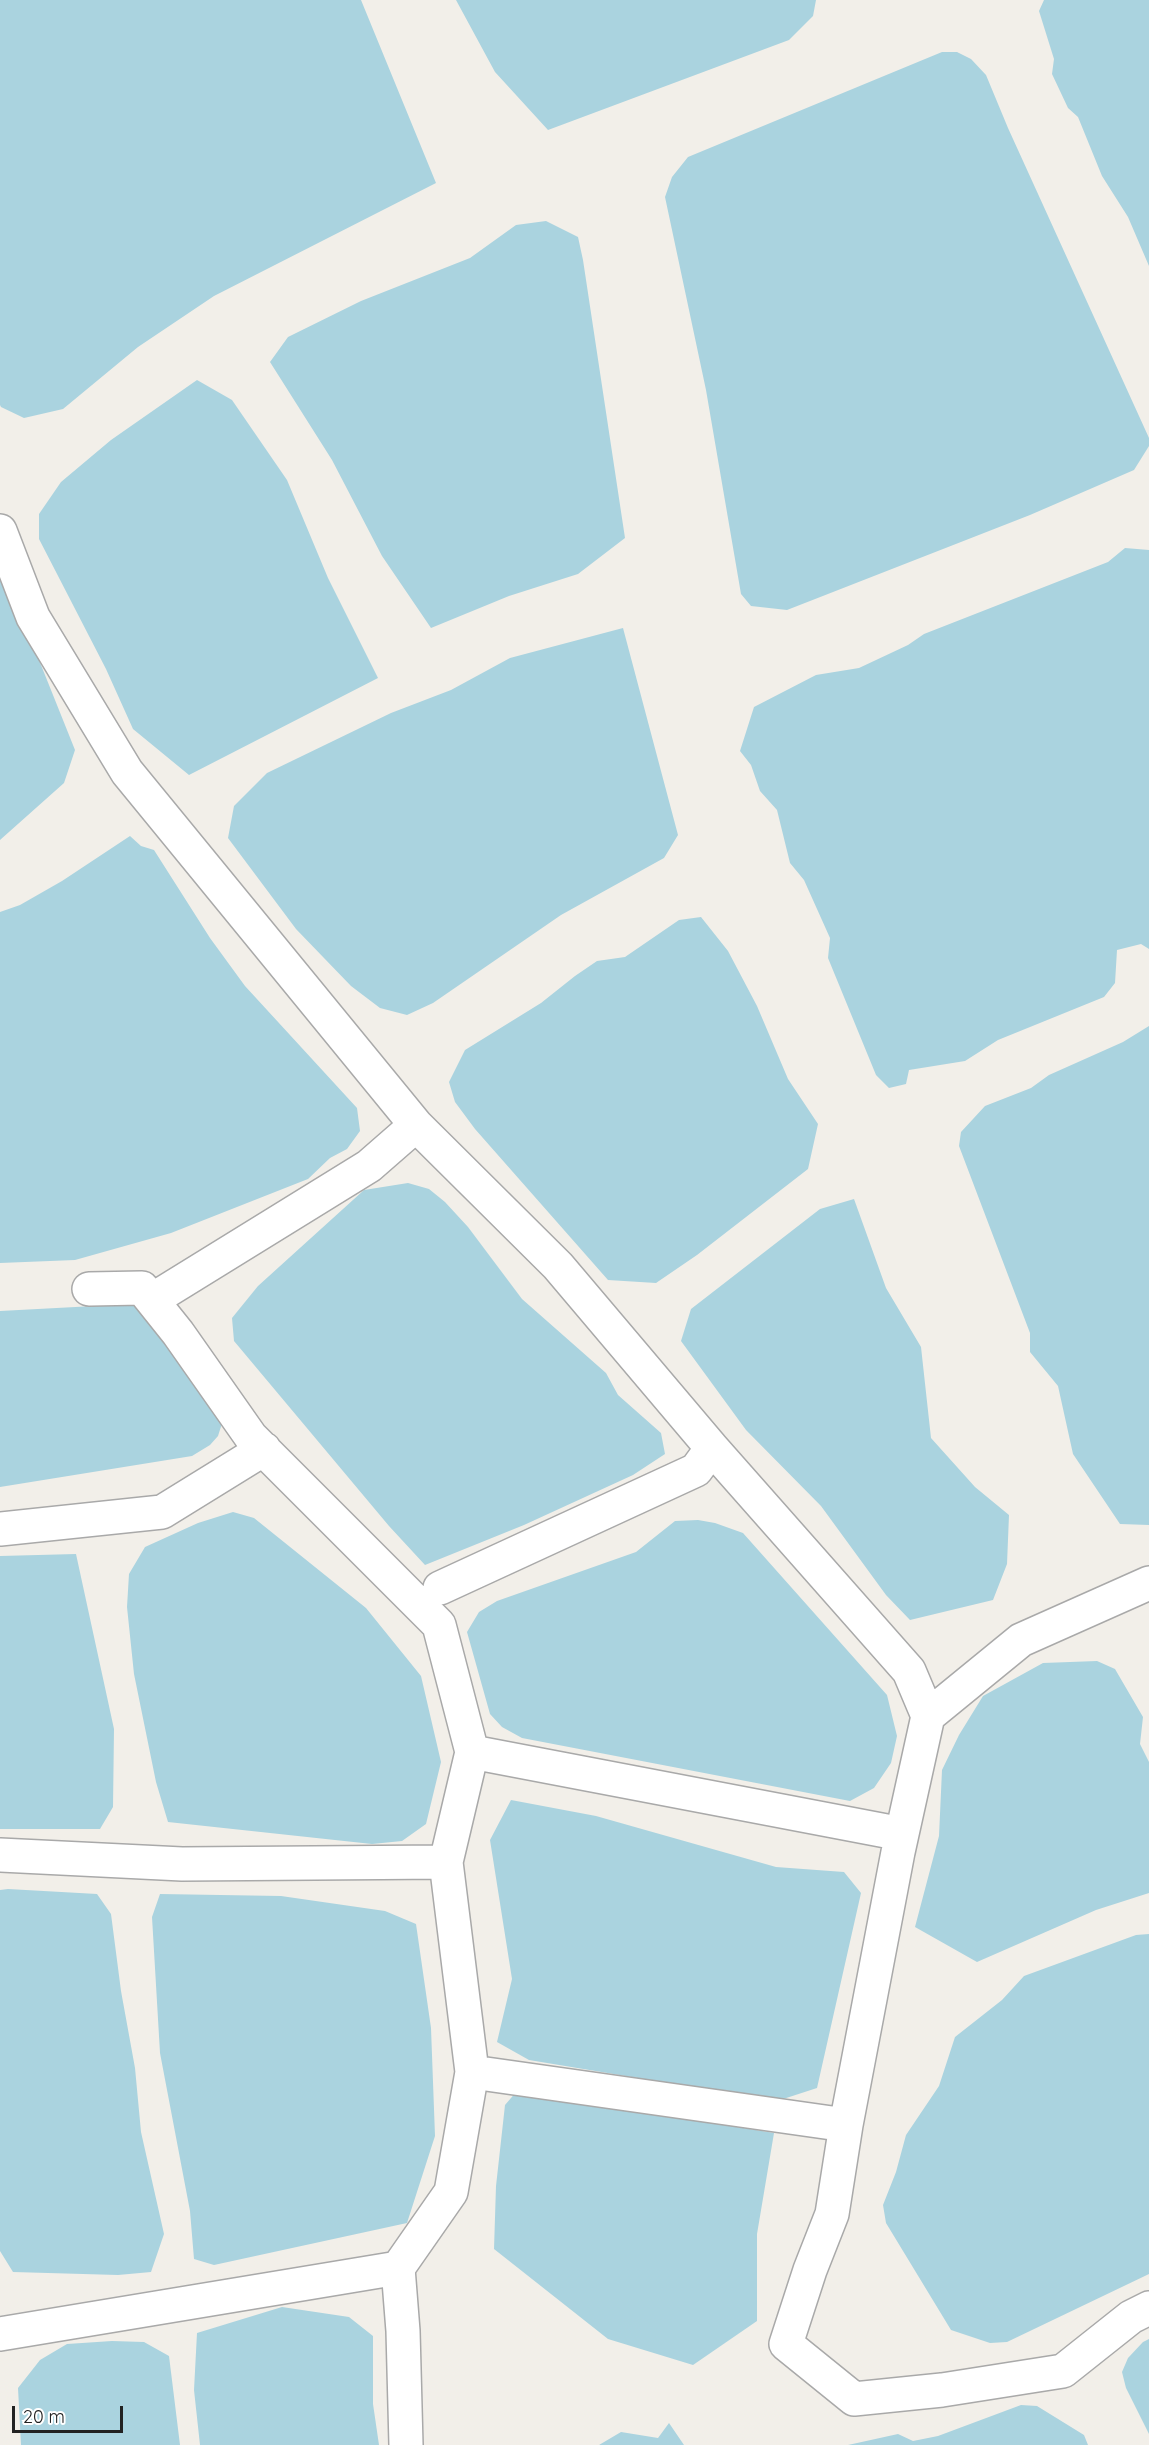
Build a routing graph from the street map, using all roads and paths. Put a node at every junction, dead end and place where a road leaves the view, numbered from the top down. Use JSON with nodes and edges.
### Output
{"nodes":[{"id":1,"x":0,"y":531,"type":"edge"},
{"id":2,"x":416,"y":1125,"type":"junction"},
{"id":3,"x":89,"y":1289,"type":"dead end"},
{"id":4,"x":152,"y":1300,"type":"junction"},
{"id":5,"x":712,"y":1448,"type":"junction"},
{"id":6,"x":264,"y":1449,"type":"junction"},
{"id":7,"x":0,"y":1529,"type":"edge"},
{"id":8,"x":1149,"y":1583,"type":"edge"},
{"id":9,"x":440,"y":1588,"type":"dead end"},
{"id":10,"x":928,"y":1716,"type":"junction"},
{"id":11,"x":472,"y":1752,"type":"junction"},
{"id":12,"x":902,"y":1834,"type":"junction"},
{"id":13,"x":0,"y":1855,"type":"edge"},
{"id":14,"x":446,"y":1862,"type":"junction"},
{"id":15,"x":472,"y":2072,"type":"junction"},
{"id":16,"x":846,"y":2125,"type":"junction"},
{"id":17,"x":398,"y":2268,"type":"junction"},
{"id":18,"x":1149,"y":2308,"type":"edge"},
{"id":19,"x":0,"y":2334,"type":"edge"},
{"id":20,"x":406,"y":2445,"type":"edge"}],
"edges":[{"from":1,"to":2,"type":"lane"},
{"from":2,"to":4,"type":"lane"},
{"from":2,"to":5,"type":"lane"},
{"from":3,"to":4,"type":"lane"},
{"from":4,"to":6,"type":"lane"},
{"from":5,"to":9,"type":"lane"},
{"from":5,"to":10,"type":"lane"},
{"from":6,"to":7,"type":"lane"},
{"from":6,"to":11,"type":"lane"},
{"from":8,"to":10,"type":"lane"},
{"from":10,"to":12,"type":"lane"},
{"from":11,"to":12,"type":"lane"},
{"from":11,"to":14,"type":"lane"},
{"from":12,"to":16,"type":"lane"},
{"from":13,"to":14,"type":"lane"},
{"from":14,"to":15,"type":"lane"},
{"from":15,"to":16,"type":"lane"},
{"from":15,"to":17,"type":"lane"},
{"from":16,"to":18,"type":"lane"},
{"from":17,"to":19,"type":"lane"},
{"from":17,"to":20,"type":"lane"}]}
